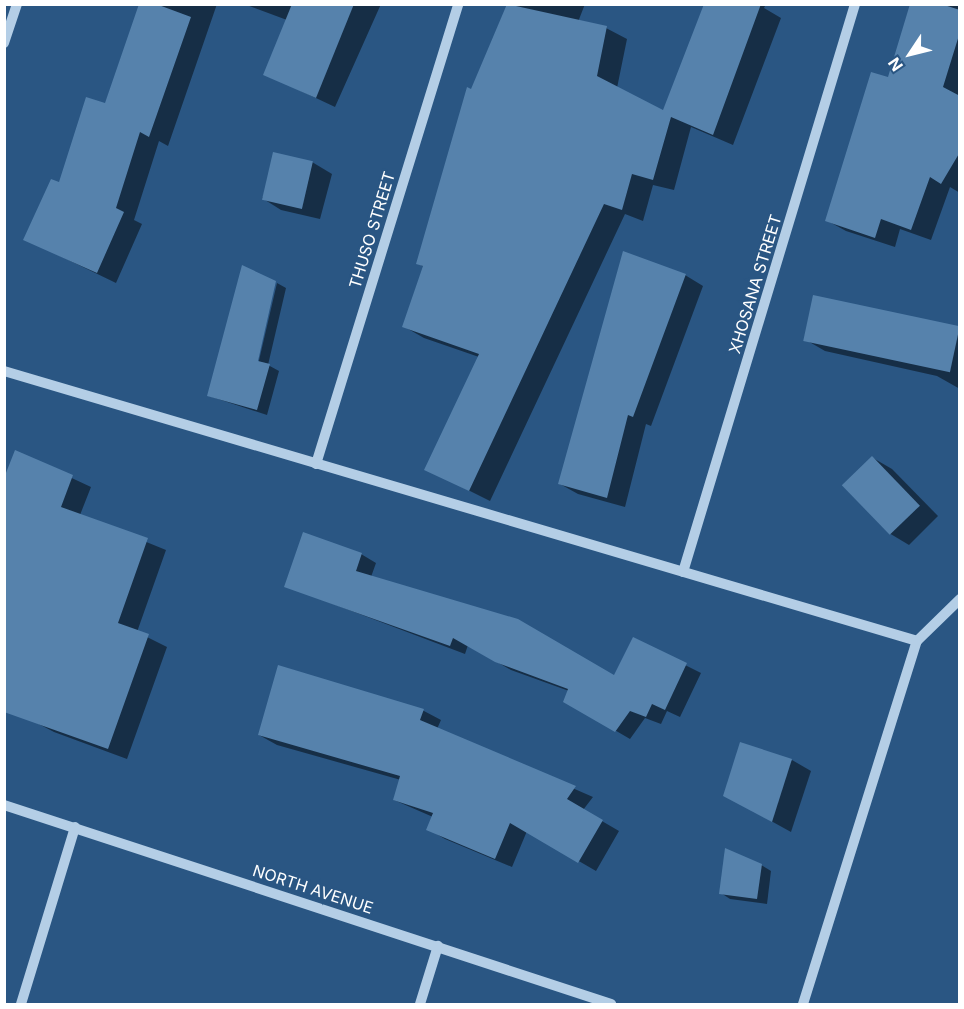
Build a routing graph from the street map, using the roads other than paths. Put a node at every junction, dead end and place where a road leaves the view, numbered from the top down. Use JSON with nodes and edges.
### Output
{"nodes":[{"id":1,"x":17,"y":4,"type":"edge"},
{"id":2,"x":458,"y":4,"type":"edge"},
{"id":3,"x":855,"y":4,"type":"edge"},
{"id":4,"x":4,"y":43,"type":"edge"},
{"id":5,"x":4,"y":371,"type":"edge"},
{"id":6,"x":316,"y":464,"type":"junction"},
{"id":7,"x":683,"y":572,"type":"junction"},
{"id":8,"x":960,"y":599,"type":"edge"},
{"id":9,"x":917,"y":641,"type":"junction"},
{"id":10,"x":4,"y":806,"type":"edge"},
{"id":11,"x":75,"y":827,"type":"junction"},
{"id":12,"x":438,"y":946,"type":"junction"},
{"id":13,"x":21,"y":1005,"type":"edge"},
{"id":14,"x":420,"y":1005,"type":"edge"},
{"id":15,"x":611,"y":1005,"type":"edge"},
{"id":16,"x":803,"y":1005,"type":"edge"}],
"edges":[{"from":1,"to":4,"type":"street"},
{"from":2,"to":6,"type":"street","name":"THUSO STREET"},
{"from":3,"to":7,"type":"street","name":"XHOSANA STREET"},
{"from":5,"to":6,"type":"street"},
{"from":6,"to":7,"type":"street"},
{"from":7,"to":9,"type":"street"},
{"from":8,"to":9,"type":"street"},
{"from":9,"to":16,"type":"street"},
{"from":10,"to":11,"type":"street","name":"NORTH AVENUE"},
{"from":11,"to":12,"type":"street","name":"NORTH AVENUE"},
{"from":11,"to":13,"type":"street"},
{"from":12,"to":14,"type":"street"},
{"from":12,"to":15,"type":"street","name":"NORTH AVENUE"}]}
